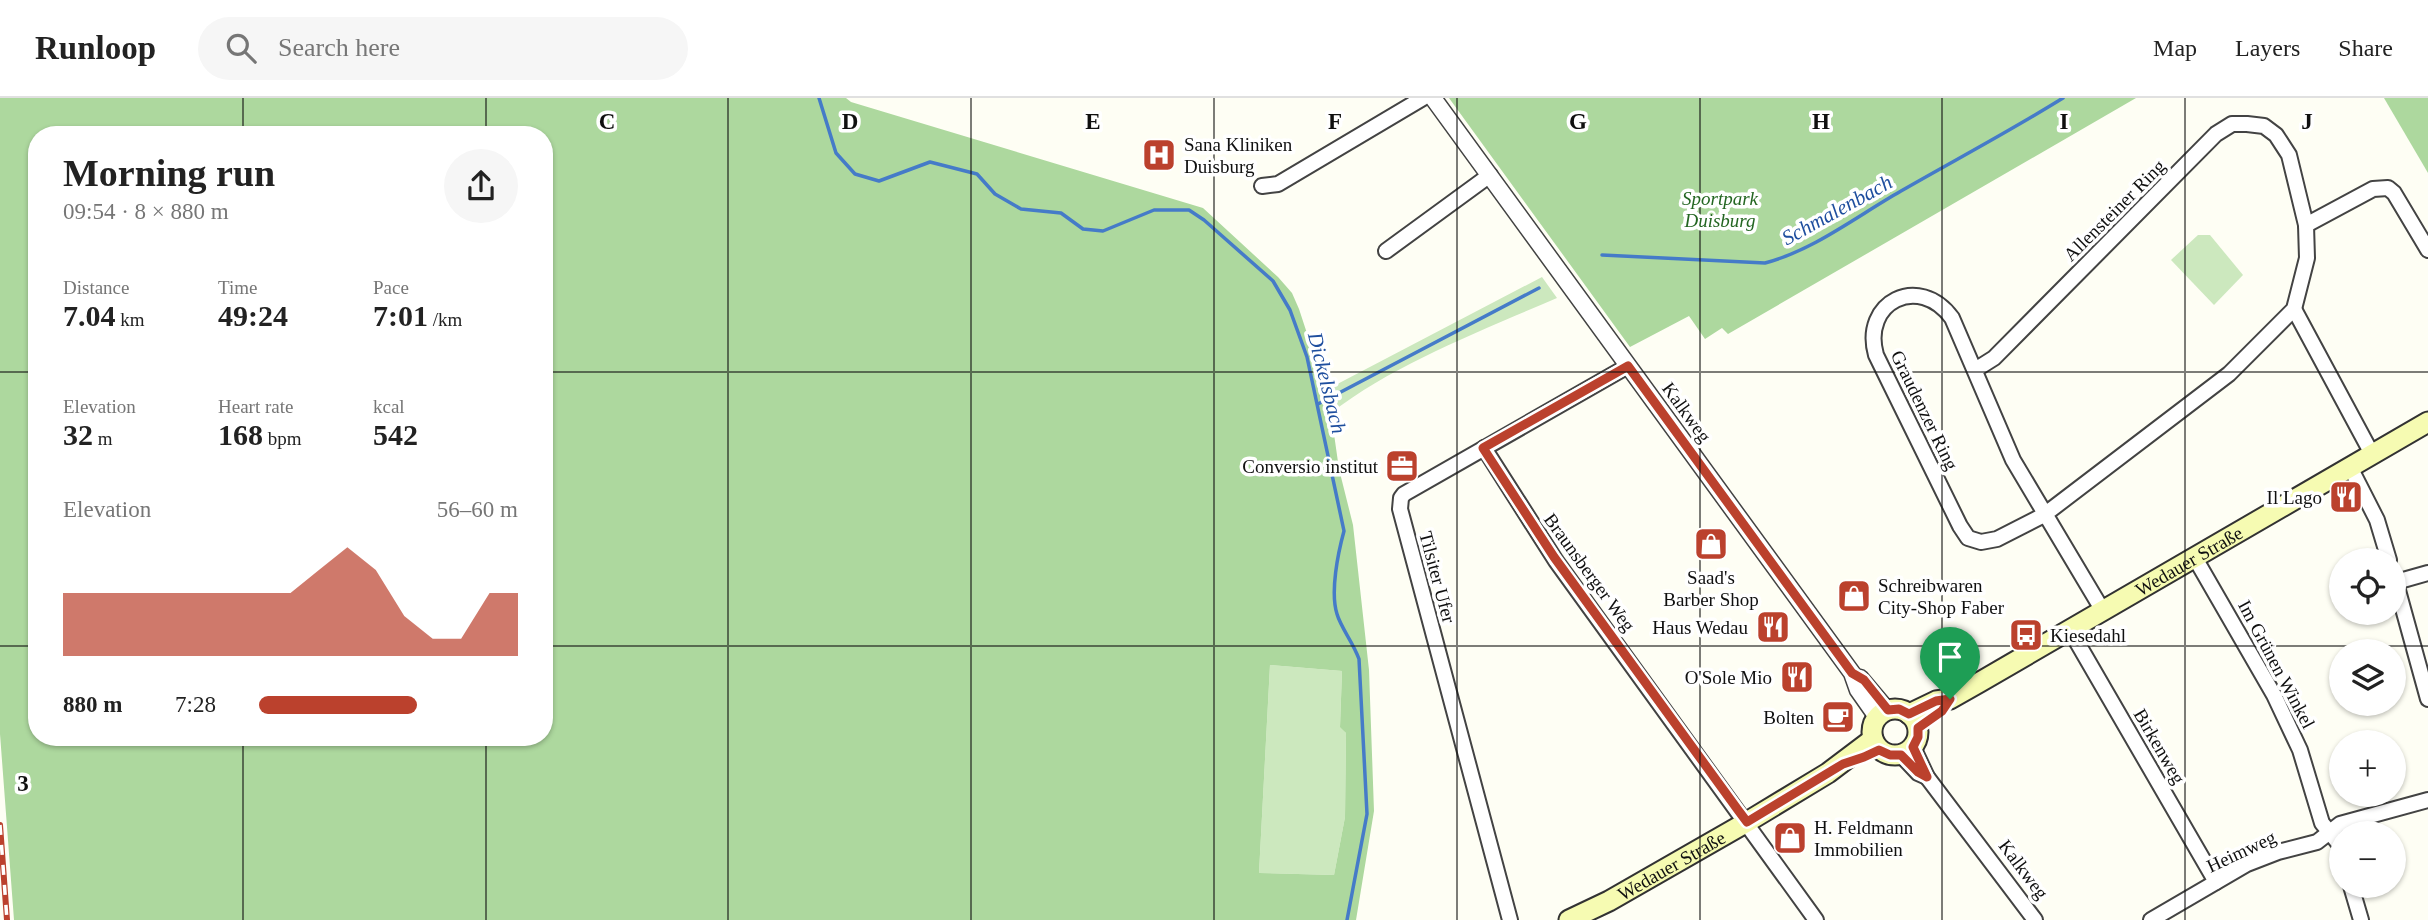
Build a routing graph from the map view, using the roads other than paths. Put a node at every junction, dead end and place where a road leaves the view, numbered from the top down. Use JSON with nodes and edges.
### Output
{"nodes":[{"id":1,"x":1423,"y":98,"type":"edge"},
{"id":2,"x":1433,"y":98,"type":"edge"},
{"id":3,"x":1490,"y":175,"type":"junction"},
{"id":4,"x":1262,"y":186,"type":"dead end"},
{"id":5,"x":2306,"y":225,"type":"junction"},
{"id":6,"x":2428,"y":250,"type":"edge"},
{"id":7,"x":1385,"y":251,"type":"dead end"},
{"id":8,"x":2294,"y":309,"type":"junction"},
{"id":9,"x":1628,"y":366,"type":"junction"},
{"id":10,"x":1975,"y":370,"type":"junction"},
{"id":11,"x":2428,"y":422,"type":"edge"},
{"id":12,"x":1483,"y":448,"type":"junction"},
{"id":13,"x":2372,"y":454,"type":"junction"},
{"id":14,"x":2350,"y":467,"type":"junction"},
{"id":15,"x":2044,"y":514,"type":"junction"},
{"id":16,"x":2385,"y":548,"type":"edge"},
{"id":17,"x":2194,"y":558,"type":"junction"},
{"id":18,"x":2428,"y":573,"type":"edge"},
{"id":19,"x":2406,"y":577,"type":"edge"},
{"id":20,"x":2103,"y":611,"type":"junction"},
{"id":21,"x":2406,"y":619,"type":"edge"},
{"id":22,"x":2070,"y":630,"type":"junction"},
{"id":23,"x":2428,"y":699,"type":"edge"},
{"id":24,"x":1882,"y":714,"type":"junction"},
{"id":25,"x":1910,"y":736,"type":"junction"},
{"id":26,"x":1876,"y":744,"type":"junction"},
{"id":27,"x":2428,"y":800,"type":"edge"},
{"id":28,"x":2351,"y":821,"type":"edge"},
{"id":29,"x":1747,"y":822,"type":"junction"},
{"id":30,"x":2329,"y":831,"type":"edge"},
{"id":31,"x":2329,"y":833,"type":"edge"},
{"id":32,"x":2216,"y":882,"type":"junction"},
{"id":33,"x":2355,"y":898,"type":"edge"},
{"id":34,"x":1510,"y":920,"type":"edge"},
{"id":35,"x":1569,"y":920,"type":"edge"},
{"id":36,"x":1816,"y":920,"type":"edge"},
{"id":37,"x":2035,"y":920,"type":"edge"},
{"id":38,"x":2151,"y":920,"type":"edge"},
{"id":39,"x":2361,"y":920,"type":"edge"}],
"edges":[{"from":1,"to":4,"type":"street"},
{"from":2,"to":3,"type":"street","name":"Kalkweg"},
{"from":3,"to":7,"type":"street"},
{"from":3,"to":9,"type":"street","name":"Kalkweg"},
{"from":5,"to":6,"type":"street"},
{"from":5,"to":8,"type":"street","name":"Allensteiner Ring"},
{"from":5,"to":10,"type":"street","name":"Allensteiner Ring"},
{"from":8,"to":13,"type":"street"},
{"from":8,"to":15,"type":"street"},
{"from":9,"to":12,"type":"street","name":"Tilsiter Ufer"},
{"from":9,"to":24,"type":"street","name":"Kalkweg"},
{"from":10,"to":15,"type":"street"},
{"from":10,"to":15,"type":"street","name":"Graudenzer Ring"},
{"from":11,"to":13,"type":"main road","name":"Wedauer Straße"},
{"from":12,"to":29,"type":"street","name":"Braunsberger Weg"},
{"from":12,"to":34,"type":"street","name":"Tilsiter Ufer"},
{"from":13,"to":14,"type":"main road","name":"Wedauer Straße"},
{"from":14,"to":16,"type":"street"},
{"from":14,"to":17,"type":"main road","name":"Wedauer Straße"},
{"from":15,"to":20,"type":"street"},
{"from":17,"to":20,"type":"main road","name":"Wedauer Straße"},
{"from":17,"to":30,"type":"street","name":"Im Grünen Winkel"},
{"from":18,"to":19,"type":"street"},
{"from":20,"to":22,"type":"main road","name":"Wedauer Straße"},
{"from":21,"to":23,"type":"street"},
{"from":22,"to":25,"type":"main road","name":"Wedauer Straße"},
{"from":22,"to":32,"type":"street","name":"Birkenweg"},
{"from":24,"to":25,"type":"main road"},
{"from":24,"to":26,"type":"main road"},
{"from":25,"to":26,"type":"main road"},
{"from":25,"to":37,"type":"street","name":"Kalkweg"},
{"from":26,"to":29,"type":"main road","name":"Wedauer Straße"},
{"from":27,"to":28,"type":"street","name":"Heimweg"},
{"from":29,"to":35,"type":"main road","name":"Wedauer Straße"},
{"from":29,"to":36,"type":"street","name":"Braunsberger Weg"},
{"from":31,"to":32,"type":"street","name":"Heimweg"},
{"from":32,"to":38,"type":"street","name":"Heimweg"},
{"from":33,"to":39,"type":"street"}]}
